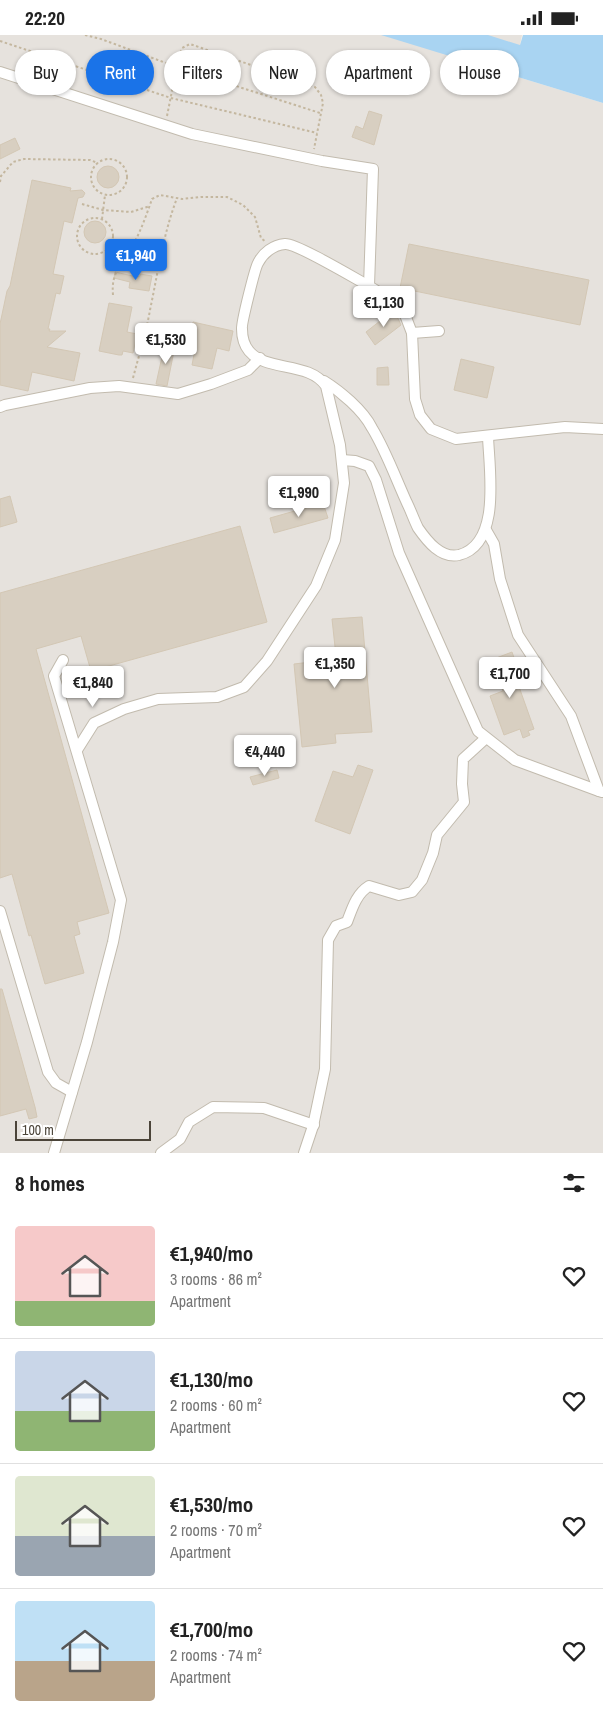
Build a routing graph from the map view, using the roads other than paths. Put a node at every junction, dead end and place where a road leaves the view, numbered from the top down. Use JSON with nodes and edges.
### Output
{"nodes":[{"id":1,"x":0,"y":72,"type":"edge"},
{"id":2,"x":370,"y":286,"type":"junction"},
{"id":3,"x":439,"y":331,"type":"dead end"},
{"id":4,"x":412,"y":333,"type":"junction"},
{"id":5,"x":260,"y":358,"type":"junction"},
{"id":6,"x":322,"y":379,"type":"junction"},
{"id":7,"x":0,"y":407,"type":"edge"},
{"id":8,"x":603,"y":429,"type":"edge"},
{"id":9,"x":488,"y":436,"type":"junction"},
{"id":10,"x":342,"y":460,"type":"junction"},
{"id":11,"x":486,"y":530,"type":"junction"},
{"id":12,"x":63,"y":660,"type":"dead end"},
{"id":13,"x":486,"y":737,"type":"junction"},
{"id":14,"x":77,"y":750,"type":"junction"},
{"id":15,"x":601,"y":792,"type":"edge"},
{"id":16,"x":0,"y":911,"type":"edge"},
{"id":17,"x":72,"y":1092,"type":"junction"},
{"id":18,"x":314,"y":1125,"type":"junction"},
{"id":19,"x":54,"y":1153,"type":"edge"},
{"id":20,"x":161,"y":1153,"type":"edge"},
{"id":21,"x":304,"y":1153,"type":"edge"}],
"edges":[{"from":1,"to":2,"type":"lane"},
{"from":2,"to":4,"type":"lane"},
{"from":2,"to":5,"type":"lane"},
{"from":3,"to":4,"type":"lane"},
{"from":4,"to":9,"type":"lane"},
{"from":5,"to":6,"type":"lane"},
{"from":5,"to":7,"type":"lane"},
{"from":6,"to":10,"type":"lane"},
{"from":6,"to":11,"type":"lane"},
{"from":8,"to":9,"type":"lane"},
{"from":9,"to":11,"type":"lane"},
{"from":10,"to":13,"type":"lane"},
{"from":10,"to":14,"type":"lane"},
{"from":11,"to":15,"type":"lane"},
{"from":12,"to":14,"type":"lane"},
{"from":13,"to":15,"type":"lane"},
{"from":13,"to":18,"type":"lane"},
{"from":14,"to":17,"type":"lane"},
{"from":16,"to":17,"type":"lane"},
{"from":17,"to":19,"type":"lane"},
{"from":18,"to":20,"type":"lane"},
{"from":18,"to":21,"type":"lane"}]}
